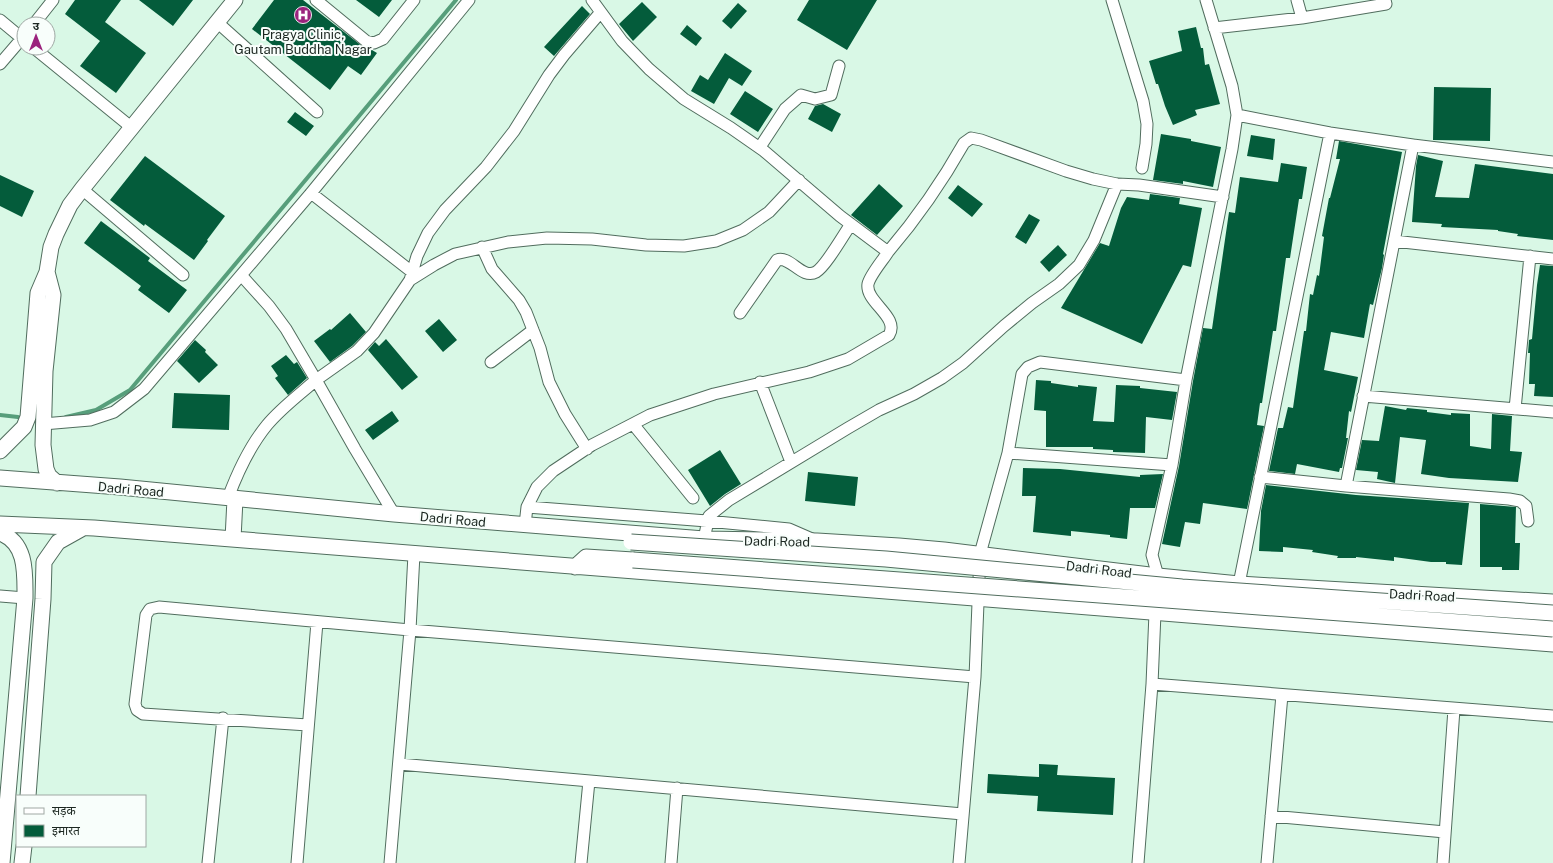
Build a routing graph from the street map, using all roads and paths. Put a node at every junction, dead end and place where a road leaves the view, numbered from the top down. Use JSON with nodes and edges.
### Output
{"nodes":[{"id":1,"x":53,"y":0,"type":"edge"},
{"id":2,"x":235,"y":0,"type":"edge"},
{"id":3,"x":316,"y":0,"type":"edge"},
{"id":4,"x":414,"y":0,"type":"edge"},
{"id":5,"x":469,"y":0,"type":"edge"},
{"id":6,"x":1112,"y":0,"type":"edge"},
{"id":7,"x":1206,"y":0,"type":"edge"},
{"id":8,"x":1297,"y":0,"type":"edge"},
{"id":9,"x":1385,"y":0,"type":"edge"},
{"id":10,"x":594,"y":1,"type":"edge"},
{"id":11,"x":600,"y":13,"type":"junction"},
{"id":12,"x":40,"y":16,"type":"edge"},
{"id":13,"x":1302,"y":18,"type":"junction"},
{"id":14,"x":0,"y":20,"type":"edge"},
{"id":15,"x":217,"y":22,"type":"junction"},
{"id":16,"x":1214,"y":28,"type":"junction"},
{"id":17,"x":16,"y":33,"type":"edge"},
{"id":18,"x":16,"y":46,"type":"edge"},
{"id":19,"x":44,"y":56,"type":"edge"},
{"id":20,"x":0,"y":64,"type":"edge"},
{"id":21,"x":840,"y":66,"type":"dead end"},
{"id":22,"x":317,"y":112,"type":"dead end"},
{"id":23,"x":1237,"y":116,"type":"junction"},
{"id":24,"x":131,"y":127,"type":"junction"},
{"id":25,"x":1330,"y":133,"type":"junction"},
{"id":26,"x":1413,"y":145,"type":"junction"},
{"id":27,"x":760,"y":147,"type":"junction"},
{"id":28,"x":1553,"y":162,"type":"edge"},
{"id":29,"x":1142,"y":168,"type":"dead end"},
{"id":30,"x":799,"y":180,"type":"junction"},
{"id":31,"x":1117,"y":184,"type":"junction"},
{"id":32,"x":82,"y":189,"type":"junction"},
{"id":33,"x":311,"y":193,"type":"junction"},
{"id":34,"x":1223,"y":197,"type":"junction"},
{"id":35,"x":851,"y":224,"type":"junction"},
{"id":36,"x":1394,"y":241,"type":"junction"},
{"id":37,"x":482,"y":247,"type":"junction"},
{"id":38,"x":888,"y":252,"type":"junction"},
{"id":39,"x":1530,"y":256,"type":"junction"},
{"id":40,"x":1553,"y":259,"type":"edge"},
{"id":41,"x":47,"y":272,"type":"junction"},
{"id":42,"x":183,"y":275,"type":"dead end"},
{"id":43,"x":241,"y":275,"type":"junction"},
{"id":44,"x":411,"y":276,"type":"junction"},
{"id":45,"x":740,"y":313,"type":"dead end"},
{"id":46,"x":533,"y":330,"type":"junction"},
{"id":47,"x":491,"y":362,"type":"dead end"},
{"id":48,"x":316,"y":380,"type":"junction"},
{"id":49,"x":1186,"y":380,"type":"junction"},
{"id":50,"x":760,"y":382,"type":"junction"},
{"id":51,"x":1363,"y":396,"type":"junction"},
{"id":52,"x":1515,"y":409,"type":"junction"},
{"id":53,"x":1553,"y":412,"type":"edge"},
{"id":54,"x":43,"y":424,"type":"junction"},
{"id":55,"x":633,"y":424,"type":"junction"},
{"id":56,"x":587,"y":449,"type":"junction"},
{"id":57,"x":0,"y":451,"type":"edge"},
{"id":58,"x":1008,"y":453,"type":"junction"},
{"id":59,"x":791,"y":462,"type":"junction"},
{"id":60,"x":1172,"y":465,"type":"junction"},
{"id":61,"x":1260,"y":477,"type":"junction"},
{"id":62,"x":0,"y":478,"type":"edge"},
{"id":63,"x":57,"y":482,"type":"junction"},
{"id":64,"x":1346,"y":486,"type":"junction"},
{"id":65,"x":232,"y":498,"type":"junction"},
{"id":66,"x":693,"y":498,"type":"dead end"},
{"id":67,"x":527,"y":507,"type":"junction"},
{"id":68,"x":394,"y":514,"type":"junction"},
{"id":69,"x":707,"y":520,"type":"junction"},
{"id":70,"x":1528,"y":521,"type":"dead end"},
{"id":71,"x":0,"y":524,"type":"edge"},
{"id":72,"x":525,"y":525,"type":"junction"},
{"id":73,"x":94,"y":528,"type":"junction"},
{"id":74,"x":571,"y":528,"type":"junction"},
{"id":75,"x":0,"y":532,"type":"edge"},
{"id":76,"x":233,"y":539,"type":"junction"},
{"id":77,"x":704,"y":539,"type":"junction"},
{"id":78,"x":817,"y":541,"type":"junction"},
{"id":79,"x":861,"y":544,"type":"junction"},
{"id":80,"x":414,"y":554,"type":"junction"},
{"id":81,"x":980,"y":554,"type":"junction"},
{"id":82,"x":575,"y":567,"type":"junction"},
{"id":83,"x":1158,"y":576,"type":"junction"},
{"id":84,"x":1239,"y":584,"type":"junction"},
{"id":85,"x":861,"y":590,"type":"junction"},
{"id":86,"x":0,"y":596,"type":"edge"},
{"id":87,"x":24,"y":598,"type":"junction"},
{"id":88,"x":979,"y":598,"type":"junction"},
{"id":89,"x":1484,"y":599,"type":"junction"},
{"id":90,"x":1553,"y":602,"type":"edge"},
{"id":91,"x":1155,"y":613,"type":"junction"},
{"id":92,"x":1553,"y":613,"type":"edge"},
{"id":93,"x":317,"y":622,"type":"junction"},
{"id":94,"x":1553,"y":629,"type":"edge"},
{"id":95,"x":410,"y":630,"type":"junction"},
{"id":96,"x":1479,"y":638,"type":"junction"},
{"id":97,"x":1553,"y":644,"type":"edge"},
{"id":98,"x":975,"y":677,"type":"junction"},
{"id":99,"x":1152,"y":684,"type":"junction"},
{"id":100,"x":1282,"y":695,"type":"junction"},
{"id":101,"x":1454,"y":708,"type":"junction"},
{"id":102,"x":1553,"y":716,"type":"edge"},
{"id":103,"x":223,"y":718,"type":"junction"},
{"id":104,"x":308,"y":725,"type":"junction"},
{"id":105,"x":399,"y":764,"type":"junction"},
{"id":106,"x":589,"y":781,"type":"junction"},
{"id":107,"x":677,"y":788,"type":"junction"},
{"id":108,"x":28,"y":795,"type":"edge"},
{"id":109,"x":963,"y":814,"type":"junction"},
{"id":110,"x":1271,"y":816,"type":"junction"},
{"id":111,"x":1445,"y":832,"type":"junction"},
{"id":112,"x":24,"y":847,"type":"edge"},
{"id":113,"x":2,"y":862,"type":"edge"},
{"id":114,"x":22,"y":863,"type":"edge"},
{"id":115,"x":208,"y":863,"type":"edge"},
{"id":116,"x":297,"y":863,"type":"edge"},
{"id":117,"x":390,"y":863,"type":"edge"},
{"id":118,"x":581,"y":863,"type":"edge"},
{"id":119,"x":671,"y":863,"type":"edge"},
{"id":120,"x":959,"y":863,"type":"edge"},
{"id":121,"x":1138,"y":863,"type":"edge"},
{"id":122,"x":1267,"y":863,"type":"edge"},
{"id":123,"x":1443,"y":863,"type":"edge"}],
"edges":[{"from":1,"to":12,"type":"street"},
{"from":2,"to":15,"type":"street"},
{"from":3,"to":4,"type":"street"},
{"from":5,"to":33,"type":"street"},
{"from":6,"to":29,"type":"street"},
{"from":7,"to":16,"type":"street"},
{"from":8,"to":13,"type":"street"},
{"from":9,"to":13,"type":"street"},
{"from":10,"to":11,"type":"street"},
{"from":11,"to":27,"type":"street"},
{"from":11,"to":44,"type":"street"},
{"from":13,"to":16,"type":"street"},
{"from":14,"to":17,"type":"street"},
{"from":15,"to":22,"type":"street"},
{"from":15,"to":24,"type":"street"},
{"from":16,"to":23,"type":"street"},
{"from":18,"to":20,"type":"street"},
{"from":19,"to":24,"type":"street"},
{"from":21,"to":27,"type":"street"},
{"from":23,"to":25,"type":"street"},
{"from":23,"to":34,"type":"street"},
{"from":24,"to":32,"type":"street"},
{"from":25,"to":26,"type":"street"},
{"from":25,"to":61,"type":"street"},
{"from":26,"to":28,"type":"street"},
{"from":26,"to":36,"type":"street"},
{"from":27,"to":30,"type":"street"},
{"from":30,"to":35,"type":"street"},
{"from":30,"to":37,"type":"street"},
{"from":31,"to":34,"type":"street"},
{"from":31,"to":38,"type":"street"},
{"from":31,"to":59,"type":"street"},
{"from":32,"to":41,"type":"street"},
{"from":32,"to":42,"type":"street"},
{"from":33,"to":43,"type":"street"},
{"from":33,"to":44,"type":"street"},
{"from":34,"to":49,"type":"street"},
{"from":35,"to":38,"type":"street"},
{"from":35,"to":45,"type":"street"},
{"from":36,"to":39,"type":"street"},
{"from":36,"to":51,"type":"street"},
{"from":37,"to":44,"type":"street"},
{"from":37,"to":46,"type":"street"},
{"from":38,"to":50,"type":"street"},
{"from":39,"to":40,"type":"street"},
{"from":39,"to":52,"type":"street"},
{"from":41,"to":54,"type":"street"},
{"from":41,"to":57,"type":"street"},
{"from":43,"to":48,"type":"street"},
{"from":43,"to":54,"type":"street"},
{"from":44,"to":48,"type":"street"},
{"from":46,"to":47,"type":"street"},
{"from":46,"to":56,"type":"street"},
{"from":48,"to":65,"type":"street"},
{"from":48,"to":68,"type":"street"},
{"from":49,"to":58,"type":"street"},
{"from":49,"to":60,"type":"street"},
{"from":50,"to":55,"type":"street"},
{"from":50,"to":59,"type":"street"},
{"from":51,"to":52,"type":"street"},
{"from":51,"to":64,"type":"street"},
{"from":52,"to":53,"type":"street"},
{"from":54,"to":63,"type":"street"},
{"from":55,"to":56,"type":"street"},
{"from":55,"to":66,"type":"street"},
{"from":56,"to":67,"type":"street"},
{"from":58,"to":60,"type":"street"},
{"from":58,"to":81,"type":"street"},
{"from":59,"to":69,"type":"street"},
{"from":60,"to":83,"type":"street"},
{"from":61,"to":64,"type":"street"},
{"from":61,"to":84,"type":"street"},
{"from":62,"to":63,"type":"street","name":"Dadri Road"},
{"from":63,"to":65,"type":"street","name":"Dadri Road"},
{"from":64,"to":70,"type":"street"},
{"from":65,"to":68,"type":"street","name":"Dadri Road"},
{"from":65,"to":76,"type":"street"},
{"from":67,"to":69,"type":"street"},
{"from":67,"to":72,"type":"street"},
{"from":68,"to":72,"type":"street","name":"Dadri Road"},
{"from":69,"to":77,"type":"street"},
{"from":69,"to":78,"type":"street"},
{"from":71,"to":73,"type":"street"},
{"from":72,"to":74,"type":"street","name":"Dadri Road"},
{"from":73,"to":76,"type":"street"},
{"from":73,"to":108,"type":"street"},
{"from":74,"to":77,"type":"street","name":"Dadri Road"},
{"from":74,"to":92,"type":"street","bridge":true},
{"from":75,"to":87,"type":"street"},
{"from":76,"to":80,"type":"street"},
{"from":77,"to":78,"type":"street","name":"Dadri Road"},
{"from":78,"to":79,"type":"street","name":"Dadri Road"},
{"from":79,"to":81,"type":"street","name":"Dadri Road"},
{"from":79,"to":85,"type":"street"},
{"from":80,"to":82,"type":"street"},
{"from":80,"to":95,"type":"street"},
{"from":81,"to":83,"type":"street","name":"Dadri Road"},
{"from":81,"to":88,"type":"street"},
{"from":82,"to":85,"type":"street"},
{"from":82,"to":94,"type":"street","bridge":true},
{"from":83,"to":84,"type":"street","name":"Dadri Road"},
{"from":84,"to":89,"type":"street","name":"Dadri Road"},
{"from":85,"to":88,"type":"street"},
{"from":86,"to":87,"type":"street"},
{"from":87,"to":113,"type":"street"},
{"from":88,"to":91,"type":"street"},
{"from":88,"to":98,"type":"street"},
{"from":89,"to":90,"type":"street","name":"Dadri Road"},
{"from":89,"to":96,"type":"street"},
{"from":91,"to":96,"type":"street"},
{"from":91,"to":99,"type":"street"},
{"from":93,"to":95,"type":"street"},
{"from":93,"to":103,"type":"street"},
{"from":93,"to":104,"type":"street"},
{"from":95,"to":98,"type":"street"},
{"from":95,"to":105,"type":"street"},
{"from":96,"to":97,"type":"street"},
{"from":98,"to":109,"type":"street"},
{"from":99,"to":100,"type":"street"},
{"from":99,"to":121,"type":"street"},
{"from":100,"to":101,"type":"street"},
{"from":100,"to":110,"type":"street"},
{"from":101,"to":102,"type":"street"},
{"from":101,"to":111,"type":"street"},
{"from":103,"to":104,"type":"street"},
{"from":103,"to":115,"type":"street"},
{"from":104,"to":116,"type":"street"},
{"from":105,"to":106,"type":"street"},
{"from":105,"to":117,"type":"street"},
{"from":106,"to":107,"type":"street"},
{"from":106,"to":118,"type":"street"},
{"from":107,"to":109,"type":"street"},
{"from":107,"to":119,"type":"street"},
{"from":109,"to":120,"type":"street"},
{"from":110,"to":111,"type":"street"},
{"from":110,"to":122,"type":"street"},
{"from":111,"to":123,"type":"street"},
{"from":112,"to":114,"type":"street"}]}
